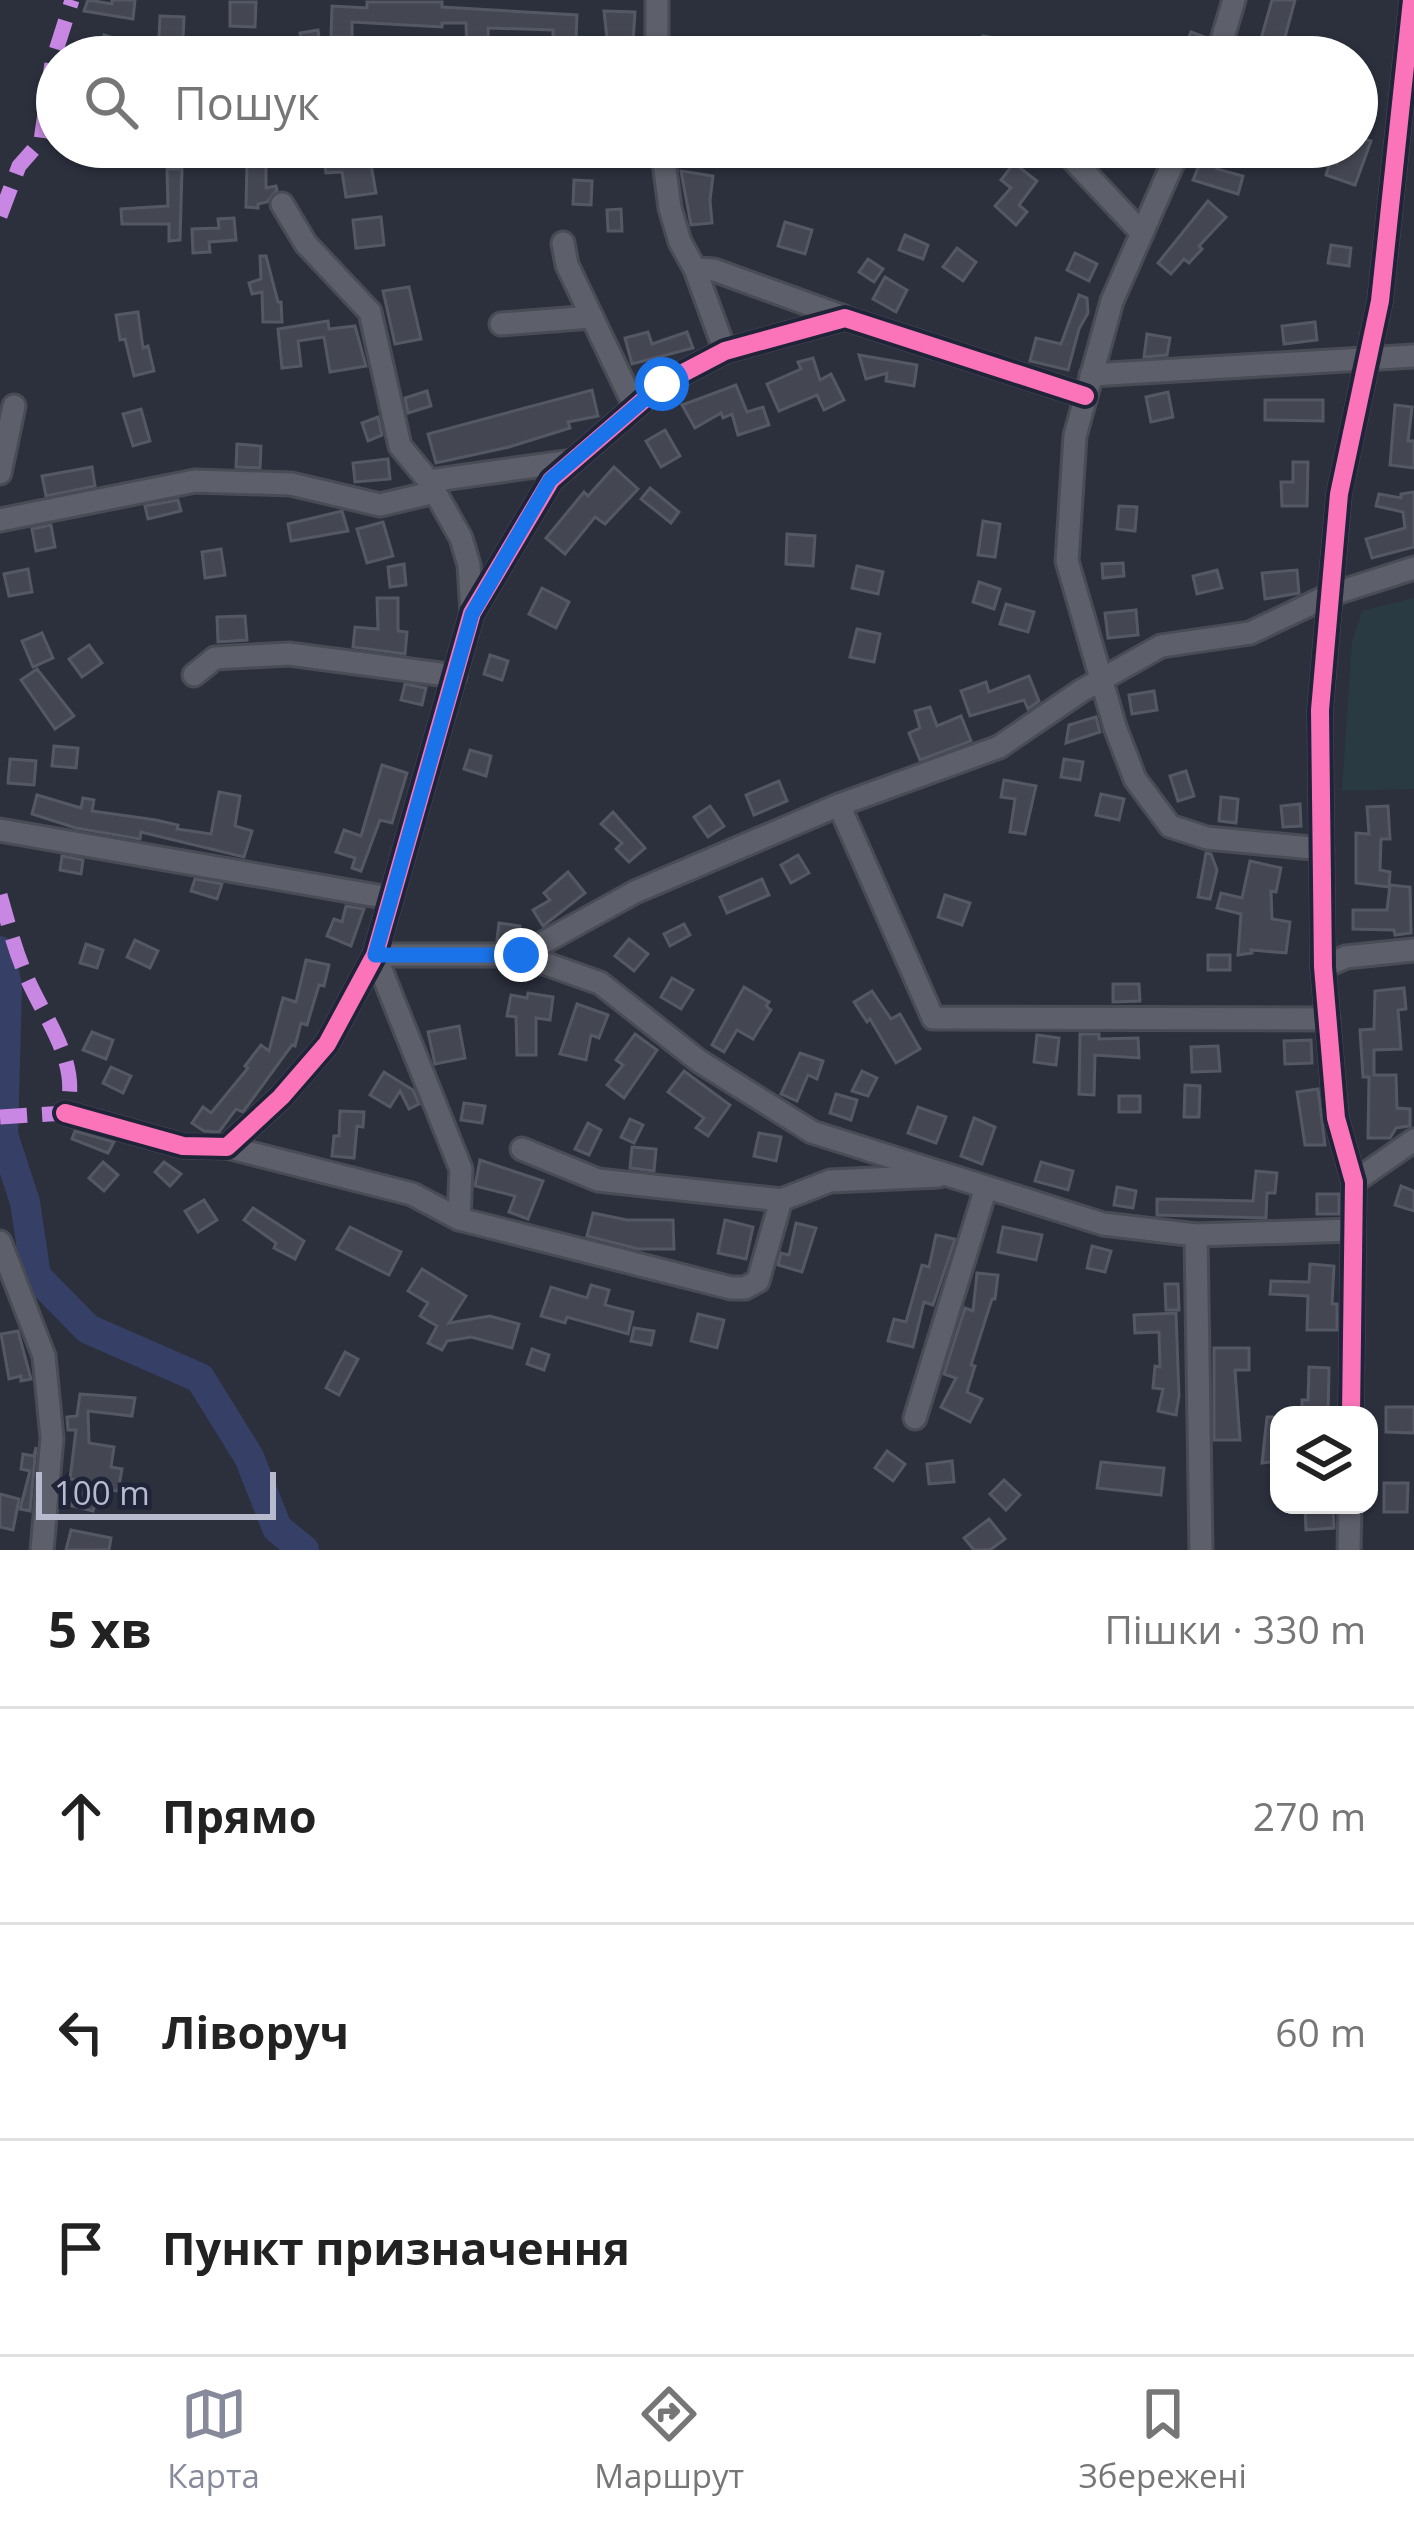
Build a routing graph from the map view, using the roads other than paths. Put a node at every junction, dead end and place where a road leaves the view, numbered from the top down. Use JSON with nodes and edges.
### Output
{"nodes":[{"id":1,"x":657,"y":0,"type":"edge"},
{"id":2,"x":1234,"y":0,"type":"edge"},
{"id":3,"x":1412,"y":0,"type":"edge"},
{"id":4,"x":657,"y":36,"type":"edge"},
{"id":5,"x":1223,"y":36,"type":"edge"},
{"id":6,"x":665,"y":168,"type":"edge"},
{"id":7,"x":1081,"y":168,"type":"edge"},
{"id":8,"x":1171,"y":168,"type":"edge"},
{"id":9,"x":282,"y":204,"type":"dead end"},
{"id":10,"x":1142,"y":233,"type":"junction"},
{"id":11,"x":563,"y":243,"type":"dead end"},
{"id":12,"x":695,"y":268,"type":"junction"},
{"id":13,"x":592,"y":317,"type":"junction"},
{"id":14,"x":845,"y":318,"type":"junction"},
{"id":15,"x":501,"y":324,"type":"dead end"},
{"id":16,"x":725,"y":351,"type":"junction"},
{"id":17,"x":1414,"y":356,"type":"edge"},
{"id":18,"x":1368,"y":357,"type":"junction"},
{"id":19,"x":1088,"y":386,"type":"junction"},
{"id":20,"x":14,"y":406,"type":"dead end"},
{"id":21,"x":635,"y":407,"type":"junction"},
{"id":22,"x":573,"y":461,"type":"junction"},
{"id":23,"x":0,"y":473,"type":"edge"},
{"id":24,"x":432,"y":486,"type":"junction"},
{"id":25,"x":0,"y":520,"type":"edge"},
{"id":26,"x":1414,"y":568,"type":"edge"},
{"id":27,"x":1330,"y":595,"type":"junction"},
{"id":28,"x":472,"y":614,"type":"junction"},
{"id":29,"x":194,"y":675,"type":"dead end"},
{"id":30,"x":454,"y":676,"type":"junction"},
{"id":31,"x":1101,"y":680,"type":"junction"},
{"id":32,"x":839,"y":805,"type":"junction"},
{"id":33,"x":0,"y":830,"type":"edge"},
{"id":34,"x":1322,"y":849,"type":"junction"},
{"id":35,"x":389,"y":898,"type":"junction"},
{"id":36,"x":1323,"y":927,"type":"junction"},
{"id":37,"x":1414,"y":950,"type":"edge"},
{"id":38,"x":375,"y":955,"type":"junction"},
{"id":39,"x":521,"y":955,"type":"junction"},
{"id":40,"x":1346,"y":957,"type":"junction"},
{"id":41,"x":1323,"y":967,"type":"junction"},
{"id":42,"x":1328,"y":1019,"type":"junction"},
{"id":43,"x":64,"y":1113,"type":"dead end"},
{"id":44,"x":1414,"y":1140,"type":"edge"},
{"id":45,"x":227,"y":1147,"type":"junction"},
{"id":46,"x":522,"y":1149,"type":"dead end"},
{"id":47,"x":957,"y":1175,"type":"junction"},
{"id":48,"x":1354,"y":1182,"type":"junction"},
{"id":49,"x":986,"y":1188,"type":"junction"},
{"id":50,"x":781,"y":1200,"type":"junction"},
{"id":51,"x":459,"y":1219,"type":"junction"},
{"id":52,"x":1353,"y":1230,"type":"junction"},
{"id":53,"x":1196,"y":1235,"type":"junction"},
{"id":54,"x":0,"y":1242,"type":"edge"},
{"id":55,"x":1351,"y":1406,"type":"edge"},
{"id":56,"x":914,"y":1418,"type":"dead end"},
{"id":57,"x":1350,"y":1514,"type":"edge"},
{"id":58,"x":42,"y":1550,"type":"edge"},
{"id":59,"x":1201,"y":1550,"type":"edge"},
{"id":60,"x":1349,"y":1550,"type":"edge"}],
"edges":[{"from":1,"to":4,"type":"street"},
{"from":2,"to":5,"type":"street"},
{"from":3,"to":18,"type":"street"},
{"from":6,"to":12,"type":"street"},
{"from":7,"to":10,"type":"street"},
{"from":8,"to":10,"type":"street"},
{"from":9,"to":24,"type":"street"},
{"from":10,"to":19,"type":"street"},
{"from":11,"to":13,"type":"street"},
{"from":12,"to":14,"type":"street"},
{"from":12,"to":16,"type":"street"},
{"from":13,"to":15,"type":"street"},
{"from":13,"to":21,"type":"street"},
{"from":14,"to":16,"type":"street"},
{"from":14,"to":19,"type":"street"},
{"from":16,"to":21,"type":"street"},
{"from":17,"to":18,"type":"street"},
{"from":18,"to":19,"type":"street"},
{"from":18,"to":27,"type":"street"},
{"from":19,"to":31,"type":"street"},
{"from":20,"to":23,"type":"street"},
{"from":21,"to":22,"type":"street"},
{"from":22,"to":24,"type":"street"},
{"from":22,"to":28,"type":"street"},
{"from":24,"to":25,"type":"street"},
{"from":24,"to":28,"type":"street"},
{"from":26,"to":27,"type":"street"},
{"from":27,"to":31,"type":"street"},
{"from":27,"to":34,"type":"street"},
{"from":28,"to":30,"type":"street"},
{"from":29,"to":30,"type":"street"},
{"from":30,"to":35,"type":"street"},
{"from":31,"to":32,"type":"street"},
{"from":31,"to":34,"type":"street"},
{"from":32,"to":39,"type":"street"},
{"from":32,"to":42,"type":"street"},
{"from":33,"to":35,"type":"street"},
{"from":34,"to":36,"type":"street"},
{"from":35,"to":38,"type":"street"},
{"from":36,"to":40,"type":"street"},
{"from":36,"to":41,"type":"street"},
{"from":37,"to":40,"type":"street"},
{"from":38,"to":39,"type":"street"},
{"from":38,"to":45,"type":"street"},
{"from":38,"to":51,"type":"street"},
{"from":39,"to":47,"type":"street"},
{"from":40,"to":41,"type":"street"},
{"from":41,"to":42,"type":"street"},
{"from":42,"to":48,"type":"street"},
{"from":43,"to":45,"type":"street"},
{"from":44,"to":48,"type":"street"},
{"from":45,"to":51,"type":"street"},
{"from":46,"to":50,"type":"street"},
{"from":47,"to":49,"type":"street"},
{"from":47,"to":50,"type":"street"},
{"from":48,"to":52,"type":"street"},
{"from":49,"to":53,"type":"street"},
{"from":49,"to":56,"type":"street"},
{"from":50,"to":51,"type":"street"},
{"from":52,"to":53,"type":"street"},
{"from":52,"to":55,"type":"street"},
{"from":53,"to":59,"type":"street"},
{"from":54,"to":58,"type":"street"},
{"from":57,"to":60,"type":"street"}]}
